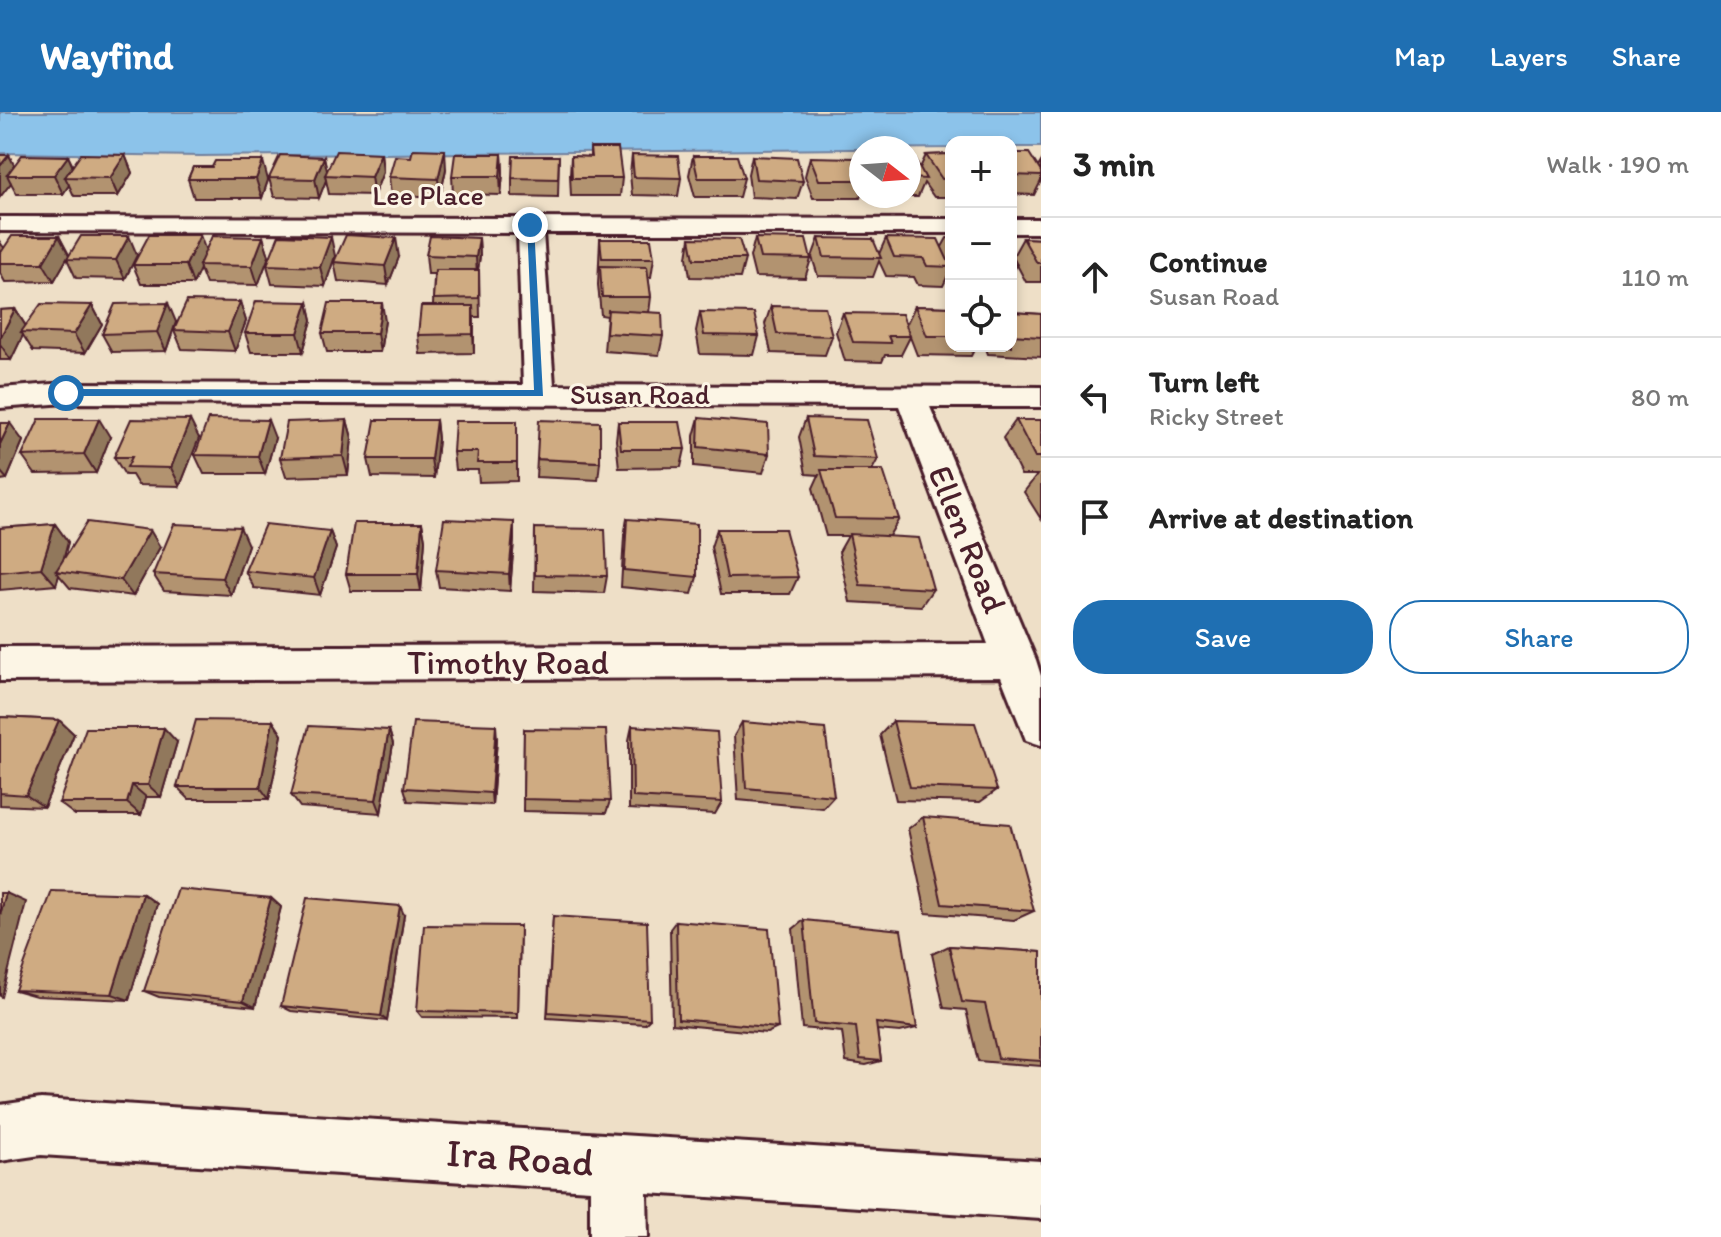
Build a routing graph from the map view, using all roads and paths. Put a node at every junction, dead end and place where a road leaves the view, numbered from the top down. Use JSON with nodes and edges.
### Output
{"nodes":[{"id":1,"x":0,"y":224,"type":"edge"},
{"id":2,"x":530,"y":225,"type":"junction"},
{"id":3,"x":945,"y":226,"type":"edge"},
{"id":4,"x":1017,"y":226,"type":"edge"},
{"id":5,"x":1041,"y":226,"type":"edge"},
{"id":6,"x":539,"y":394,"type":"junction"},
{"id":7,"x":910,"y":396,"type":"junction"},
{"id":8,"x":1041,"y":397,"type":"edge"},
{"id":9,"x":0,"y":398,"type":"edge"},
{"id":10,"x":1016,"y":660,"type":"junction"},
{"id":11,"x":0,"y":664,"type":"edge"},
{"id":12,"x":1041,"y":727,"type":"edge"},
{"id":13,"x":0,"y":1133,"type":"edge"},
{"id":14,"x":618,"y":1164,"type":"junction"},
{"id":15,"x":1041,"y":1190,"type":"edge"},
{"id":16,"x":619,"y":1237,"type":"edge"}],
"edges":[{"from":1,"to":2,"type":"street","name":"Lee Place"},
{"from":2,"to":3,"type":"street","name":"Lee Place"},
{"from":2,"to":6,"type":"street"},
{"from":4,"to":5,"type":"street"},
{"from":6,"to":7,"type":"street","name":"Susan Road"},
{"from":6,"to":9,"type":"street","name":"Susan Road"},
{"from":7,"to":8,"type":"street","name":"Susan Road"},
{"from":7,"to":10,"type":"street","name":"Ellen Road"},
{"from":10,"to":11,"type":"street","name":"Timothy Road"},
{"from":10,"to":12,"type":"street","name":"Ellen Road"},
{"from":13,"to":14,"type":"street","name":"Ira Road"},
{"from":14,"to":15,"type":"street","name":"Ira Road"},
{"from":14,"to":16,"type":"street"}]}
